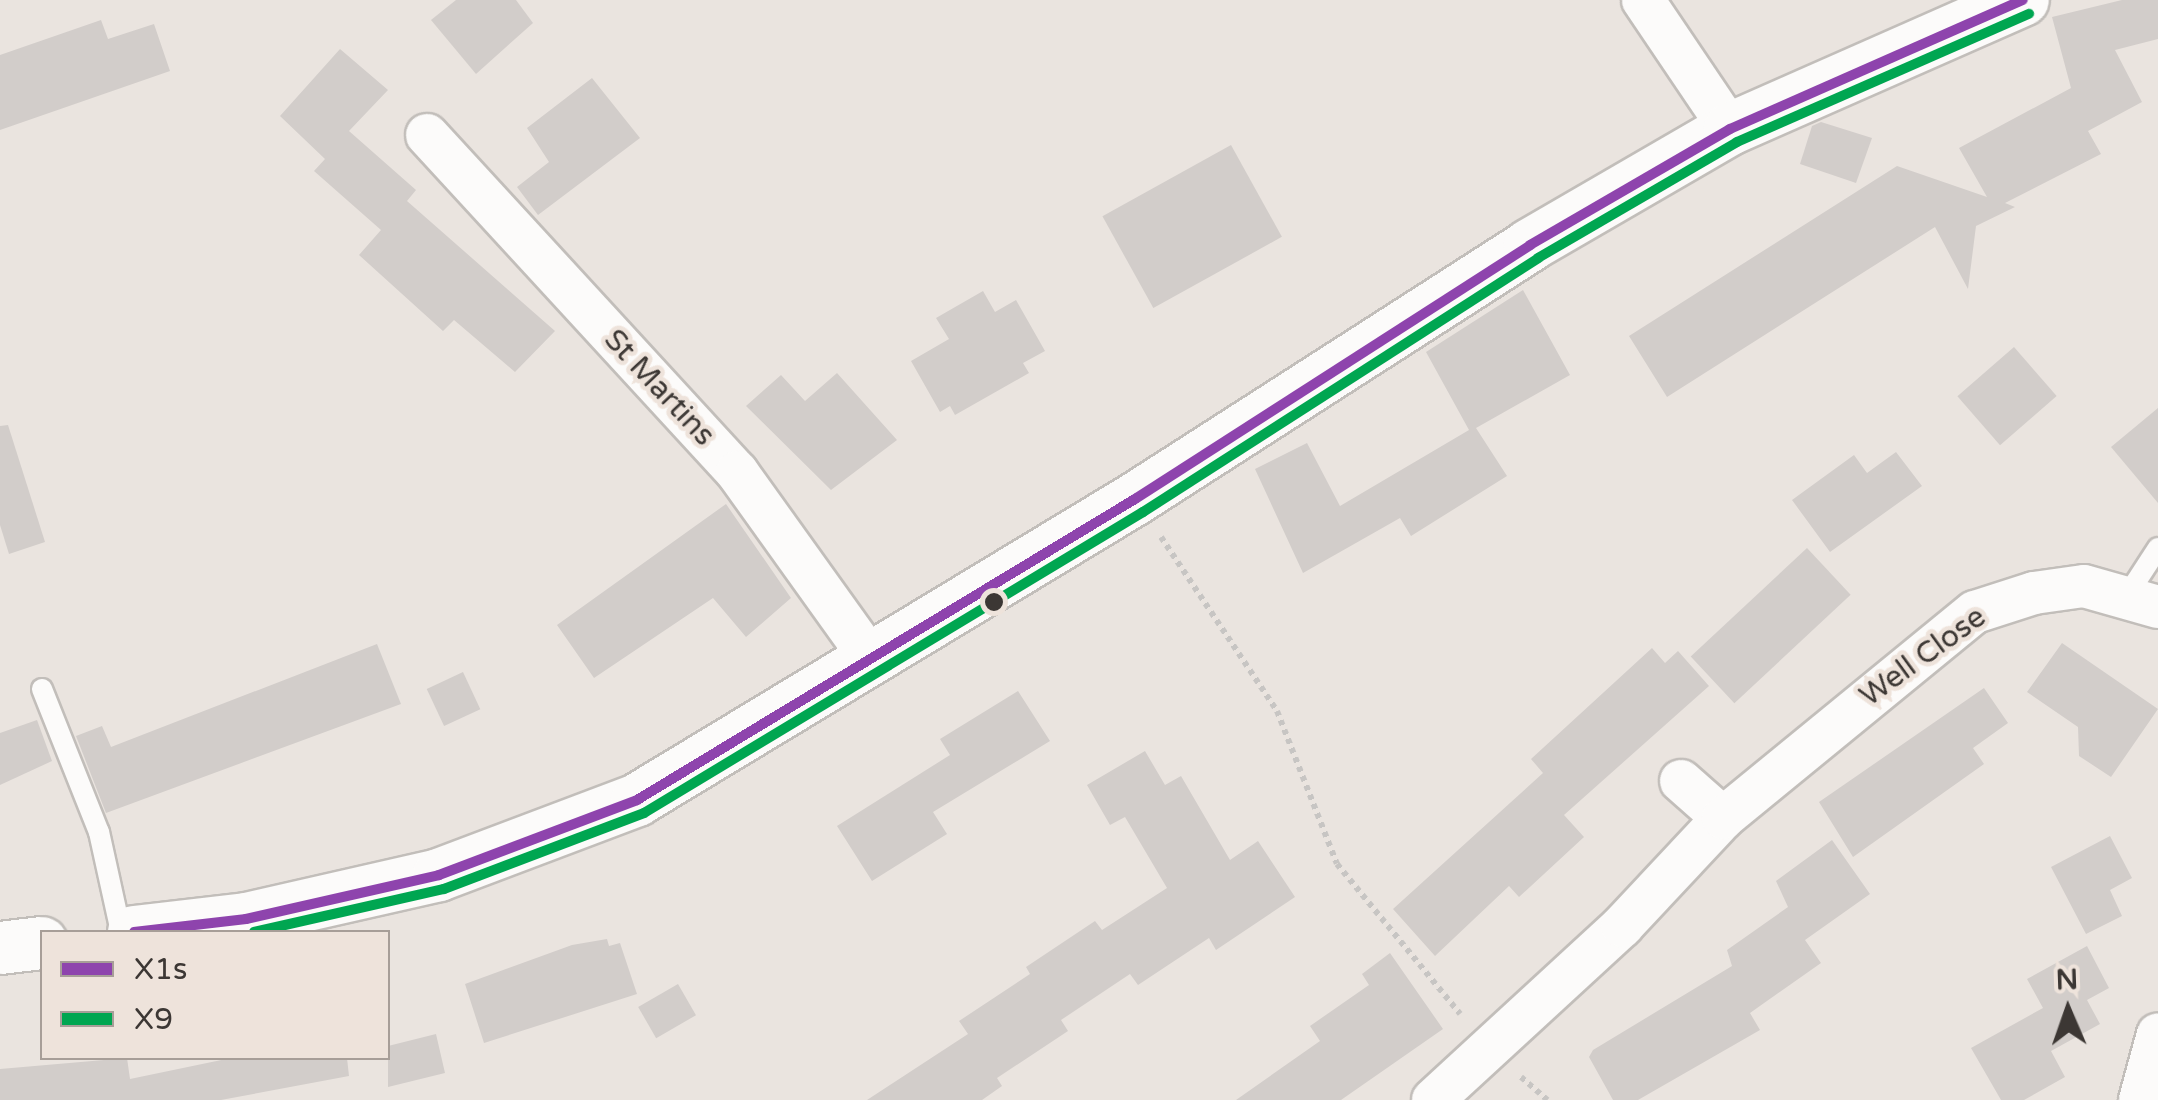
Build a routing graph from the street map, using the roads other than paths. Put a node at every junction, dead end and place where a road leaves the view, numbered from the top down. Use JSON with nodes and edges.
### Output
{"nodes":[{"id":1,"x":1643,"y":0,"type":"edge"},
{"id":2,"x":2023,"y":0,"type":"edge"},
{"id":3,"x":1730,"y":129,"type":"junction"},
{"id":4,"x":427,"y":135,"type":"dead end"},
{"id":5,"x":2158,"y":548,"type":"edge"},
{"id":6,"x":2143,"y":601,"type":"edge"},
{"id":7,"x":870,"y":658,"type":"junction"},
{"id":8,"x":42,"y":688,"type":"dead end"},
{"id":9,"x":1681,"y":781,"type":"dead end"},
{"id":10,"x":1723,"y":818,"type":"junction"},
{"id":11,"x":121,"y":930,"type":"edge"},
{"id":12,"x":151,"y":930,"type":"edge"},
{"id":13,"x":40,"y":943,"type":"edge"},
{"id":14,"x":0,"y":948,"type":"edge"},
{"id":15,"x":2158,"y":1034,"type":"edge"},
{"id":16,"x":1433,"y":1100,"type":"edge"},
{"id":17,"x":2140,"y":1100,"type":"edge"}],
"edges":[{"from":1,"to":3,"type":"street"},
{"from":2,"to":3,"type":"street"},
{"from":3,"to":7,"type":"street"},
{"from":4,"to":7,"type":"street","name":"St Martins"},
{"from":5,"to":6,"type":"lane"},
{"from":6,"to":10,"type":"street","name":"Well Close"},
{"from":7,"to":12,"type":"street"},
{"from":8,"to":11,"type":"lane"},
{"from":9,"to":10,"type":"street"},
{"from":10,"to":16,"type":"street","name":"Well Close"},
{"from":13,"to":14,"type":"street"},
{"from":15,"to":17,"type":"street"}]}
